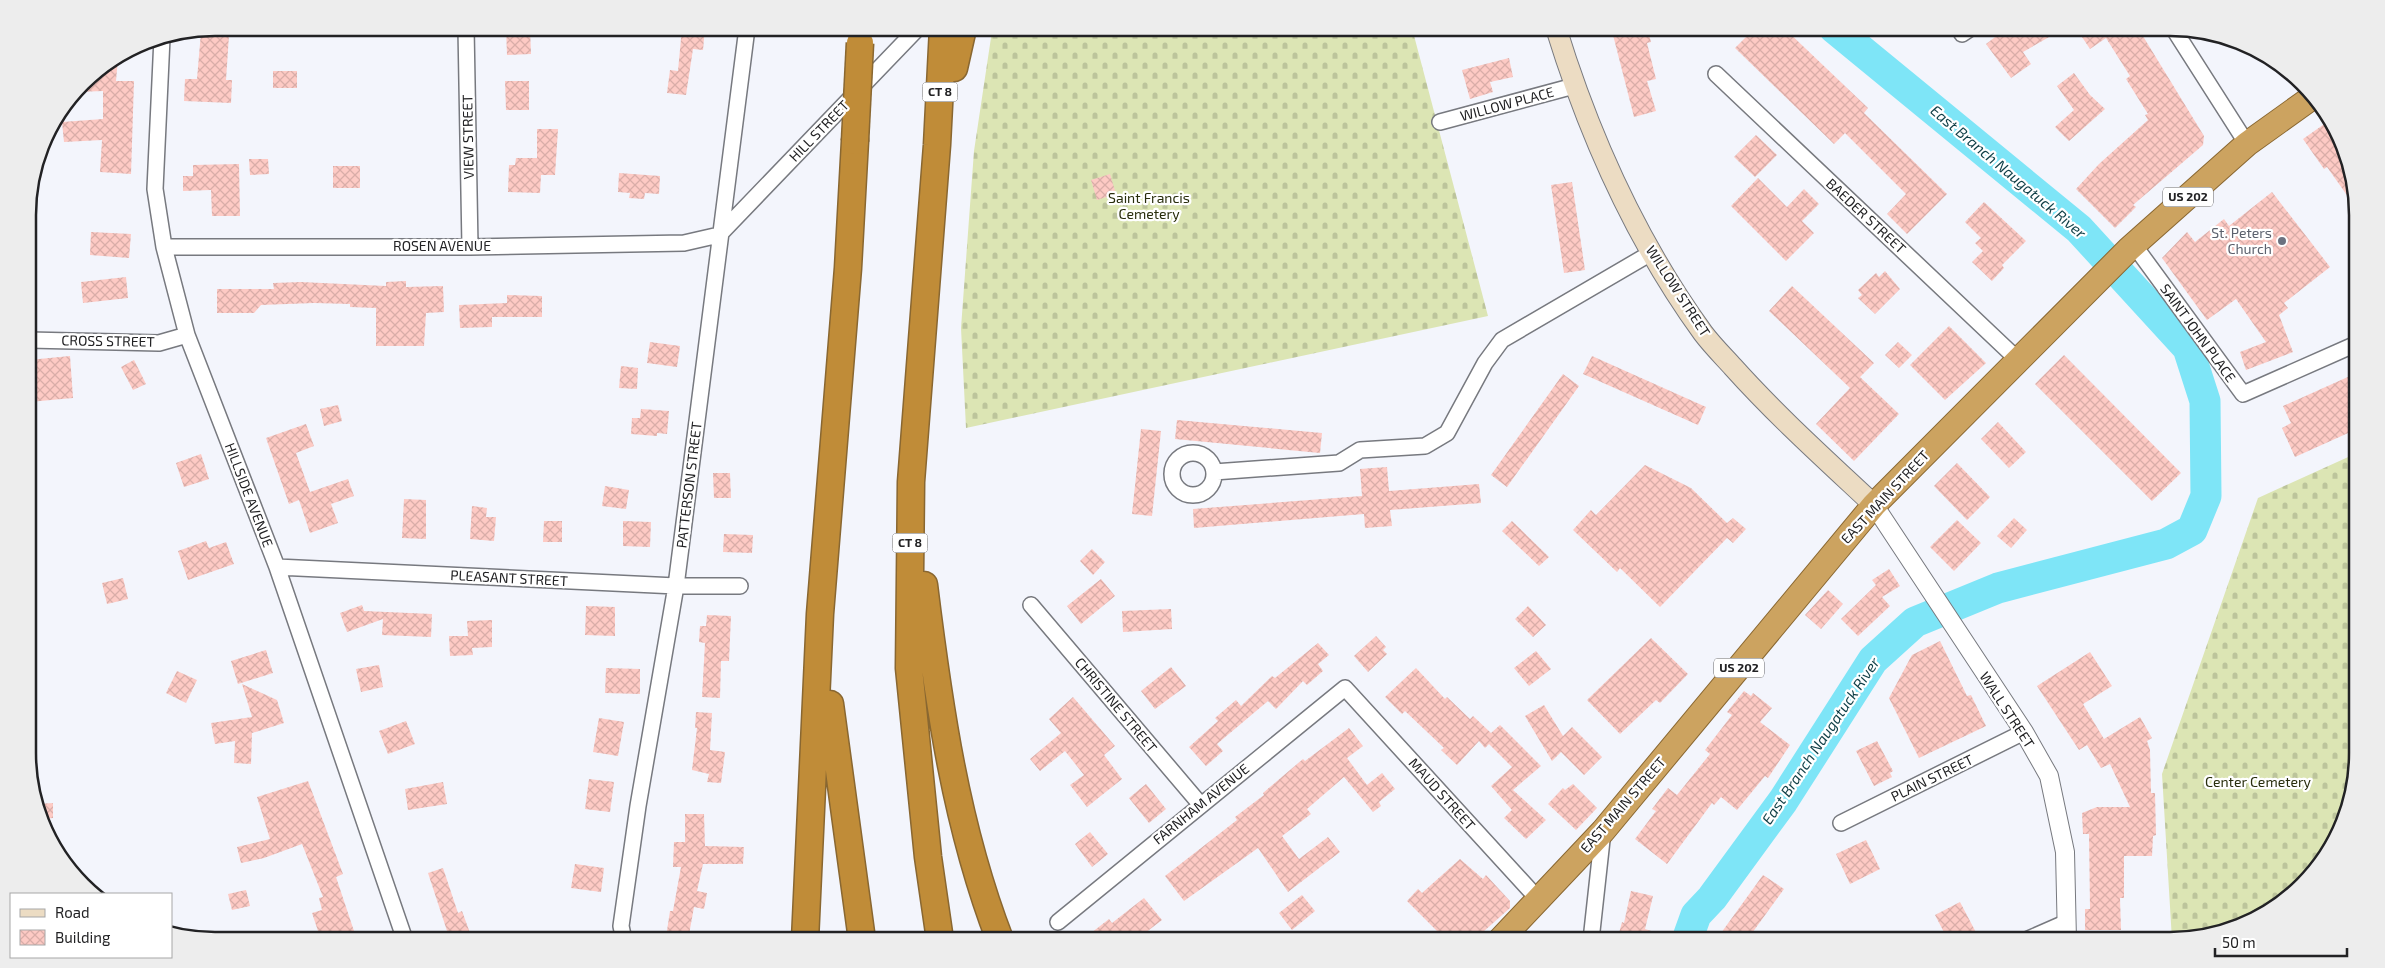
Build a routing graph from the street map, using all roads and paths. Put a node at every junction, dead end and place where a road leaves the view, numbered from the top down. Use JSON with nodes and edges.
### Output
{"nodes":[{"id":1,"x":466,"y":36,"type":"edge"},
{"id":2,"x":746,"y":36,"type":"edge"},
{"id":3,"x":860,"y":36,"type":"edge"},
{"id":4,"x":910,"y":36,"type":"edge"},
{"id":5,"x":950,"y":36,"type":"edge"},
{"id":6,"x":1558,"y":36,"type":"edge"},
{"id":7,"x":2179,"y":37,"type":"edge"},
{"id":8,"x":162,"y":45,"type":"edge"},
{"id":9,"x":1716,"y":74,"type":"dead end"},
{"id":10,"x":1574,"y":86,"type":"junction"},
{"id":11,"x":2307,"y":101,"type":"edge"},
{"id":12,"x":1440,"y":122,"type":"dead end"},
{"id":13,"x":2247,"y":144,"type":"junction"},
{"id":14,"x":719,"y":234,"type":"junction"},
{"id":15,"x":164,"y":247,"type":"junction"},
{"id":16,"x":470,"y":247,"type":"junction"},
{"id":17,"x":2131,"y":247,"type":"junction"},
{"id":18,"x":1651,"y":253,"type":"junction"},
{"id":19,"x":187,"y":335,"type":"junction"},
{"id":20,"x":36,"y":340,"type":"edge"},
{"id":21,"x":2349,"y":347,"type":"edge"},
{"id":22,"x":2017,"y":359,"type":"junction"},
{"id":23,"x":1214,"y":472,"type":"dead end"},
{"id":24,"x":911,"y":482,"type":"junction"},
{"id":25,"x":1874,"y":505,"type":"junction"},
{"id":26,"x":277,"y":567,"type":"junction"},
{"id":27,"x":676,"y":586,"type":"junction"},
{"id":28,"x":740,"y":586,"type":"dead end"},
{"id":29,"x":1031,"y":605,"type":"dead end"},
{"id":30,"x":820,"y":614,"type":"junction"},
{"id":31,"x":1345,"y":688,"type":"joint"},
{"id":32,"x":2024,"y":732,"type":"junction"},
{"id":33,"x":1200,"y":804,"type":"junction"},
{"id":34,"x":1841,"y":823,"type":"dead end"},
{"id":35,"x":1603,"y":831,"type":"junction"},
{"id":36,"x":1539,"y":900,"type":"junction"},
{"id":37,"x":1058,"y":922,"type":"dead end"},
{"id":38,"x":2067,"y":922,"type":"junction"},
{"id":39,"x":402,"y":932,"type":"edge"},
{"id":40,"x":622,"y":932,"type":"edge"},
{"id":41,"x":805,"y":932,"type":"edge"},
{"id":42,"x":861,"y":932,"type":"edge"},
{"id":43,"x":939,"y":932,"type":"edge"},
{"id":44,"x":997,"y":932,"type":"edge"},
{"id":45,"x":1508,"y":932,"type":"edge"},
{"id":46,"x":1592,"y":932,"type":"edge"},
{"id":47,"x":2044,"y":932,"type":"edge"},
{"id":48,"x":2067,"y":932,"type":"edge"}],
"edges":[{"from":1,"to":16,"type":"street","name":"VIEW STREET"},
{"from":2,"to":14,"type":"street","name":"PATTERSON STREET"},
{"from":3,"to":30,"type":"highway","bridge":true},
{"from":4,"to":14,"type":"street","name":"HILL STREET"},
{"from":5,"to":24,"type":"highway","number":"CT 8"},
{"from":6,"to":10,"type":"main road","name":"WILLOW STREET"},
{"from":7,"to":13,"type":"street"},
{"from":8,"to":15,"type":"street","name":"HILLSIDE AVENUE"},
{"from":9,"to":22,"type":"street","name":"BAEDER STREET"},
{"from":10,"to":12,"type":"street","name":"WILLOW PLACE"},
{"from":10,"to":18,"type":"main road","name":"WILLOW STREET"},
{"from":11,"to":13,"type":"highway","name":"EAST MAIN STREET","number":"US 202"},
{"from":13,"to":17,"type":"highway","name":"EAST MAIN STREET","number":"US 202"},
{"from":14,"to":16,"type":"street","name":"ROSEN AVENUE"},
{"from":14,"to":27,"type":"street","name":"PATTERSON STREET"},
{"from":15,"to":16,"type":"street","name":"ROSEN AVENUE"},
{"from":15,"to":19,"type":"street","name":"HILLSIDE AVENUE"},
{"from":17,"to":21,"type":"street","name":"SAINT JOHN PLACE"},
{"from":17,"to":22,"type":"highway","name":"EAST MAIN STREET","number":"US 202"},
{"from":18,"to":23,"type":"street"},
{"from":18,"to":25,"type":"main road","name":"WILLOW STREET"},
{"from":19,"to":20,"type":"street","name":"CROSS STREET"},
{"from":19,"to":26,"type":"street","name":"HILLSIDE AVENUE"},
{"from":22,"to":25,"type":"highway","name":"EAST MAIN STREET","number":"US 202"},
{"from":24,"to":43,"type":"highway","number":"CT 8"},
{"from":24,"to":44,"type":"highway"},
{"from":25,"to":32,"type":"street","name":"WALL STREET"},
{"from":25,"to":35,"type":"highway","name":"EAST MAIN STREET","number":"US 202"},
{"from":26,"to":27,"type":"street","name":"PLEASANT STREET"},
{"from":26,"to":39,"type":"street","name":"HILLSIDE AVENUE"},
{"from":27,"to":28,"type":"street","name":"PLEASANT STREET"},
{"from":27,"to":40,"type":"street","name":"PATTERSON STREET"},
{"from":29,"to":33,"type":"street","name":"CHRISTINE STREET"},
{"from":30,"to":41,"type":"highway"},
{"from":30,"to":42,"type":"highway"},
{"from":31,"to":33,"type":"street","name":"FARNHAM AVENUE"},
{"from":31,"to":36,"type":"street","name":"MAUD STREET"},
{"from":32,"to":34,"type":"street","name":"PLAIN STREET"},
{"from":32,"to":38,"type":"street","name":"WALL STREET"},
{"from":33,"to":37,"type":"street","name":"FARNHAM AVENUE"},
{"from":35,"to":36,"type":"highway","name":"EAST MAIN STREET","number":"US 202"},
{"from":35,"to":46,"type":"street"},
{"from":36,"to":45,"type":"highway","name":"EAST MAIN STREET","number":"US 202"},
{"from":38,"to":47,"type":"street"},
{"from":38,"to":48,"type":"street","name":"WALL STREET"}]}
